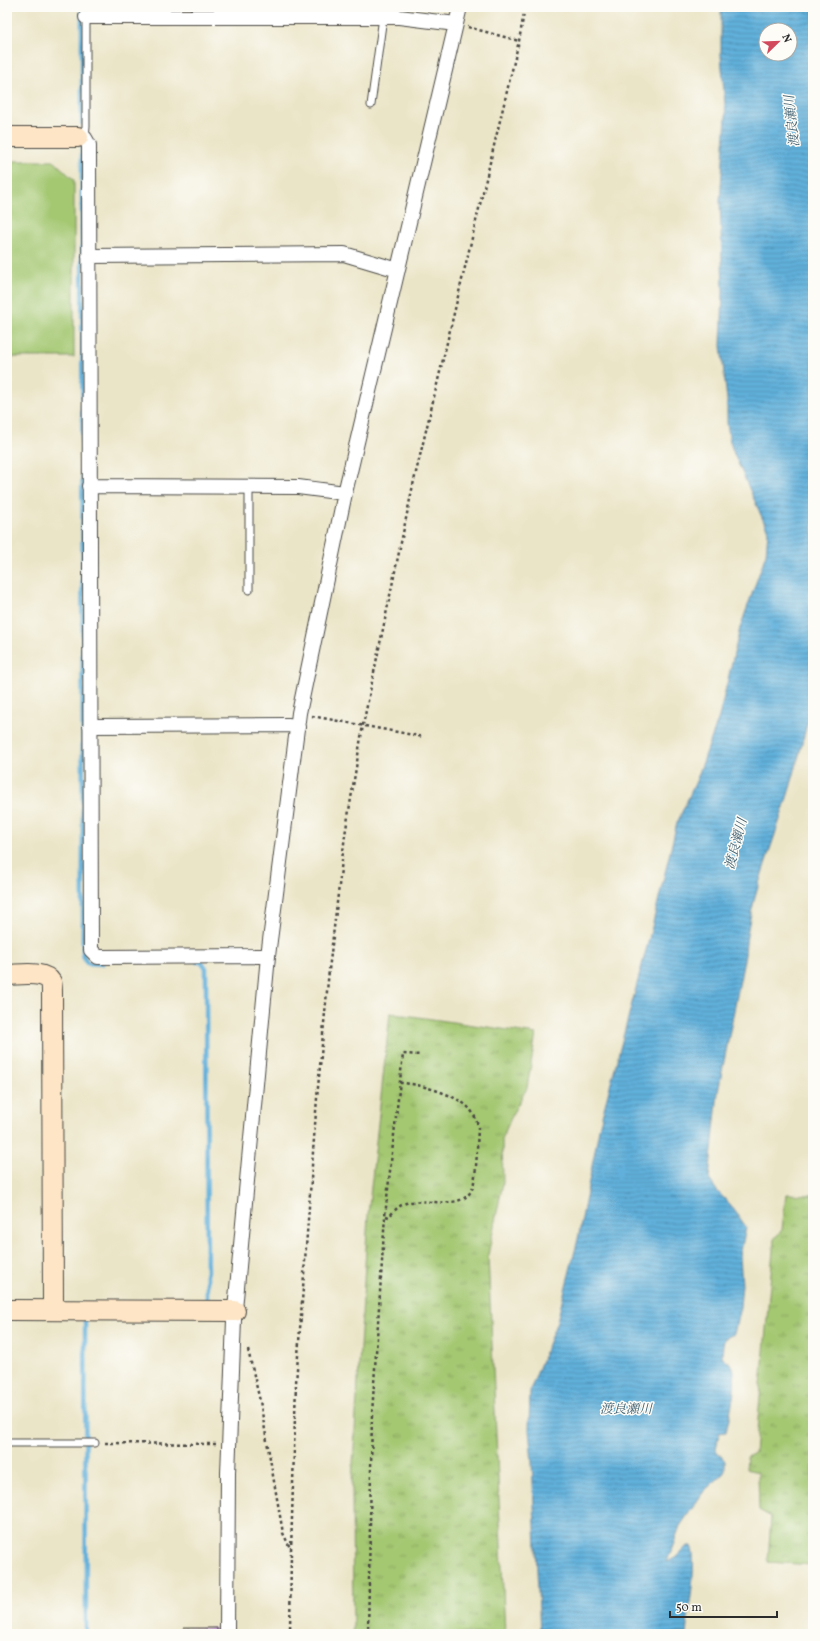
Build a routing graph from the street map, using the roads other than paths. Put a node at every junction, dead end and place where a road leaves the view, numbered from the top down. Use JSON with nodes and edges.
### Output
{"nodes":[{"id":1,"x":460,"y":7,"type":"edge"},
{"id":2,"x":86,"y":12,"type":"edge"},
{"id":3,"x":167,"y":12,"type":"edge"},
{"id":4,"x":383,"y":17,"type":"junction"},
{"id":5,"x":456,"y":24,"type":"junction"},
{"id":6,"x":371,"y":105,"type":"dead end"},
{"id":7,"x":7,"y":137,"type":"edge"},
{"id":8,"x":82,"y":138,"type":"junction"},
{"id":9,"x":89,"y":256,"type":"junction"},
{"id":10,"x":398,"y":270,"type":"junction"},
{"id":11,"x":90,"y":486,"type":"junction"},
{"id":12,"x":249,"y":486,"type":"junction"},
{"id":13,"x":345,"y":494,"type":"junction"},
{"id":14,"x":248,"y":590,"type":"dead end"},
{"id":15,"x":90,"y":726,"type":"junction"},
{"id":16,"x":298,"y":727,"type":"junction"},
{"id":17,"x":268,"y":956,"type":"junction"},
{"id":18,"x":7,"y":974,"type":"edge"},
{"id":19,"x":7,"y":1310,"type":"edge"},
{"id":20,"x":53,"y":1310,"type":"junction"},
{"id":21,"x":235,"y":1311,"type":"junction"},
{"id":22,"x":7,"y":1443,"type":"edge"},
{"id":23,"x":95,"y":1444,"type":"road end"},
{"id":24,"x":227,"y":1634,"type":"edge"}],
"edges":[{"from":1,"to":5,"type":"street"},
{"from":2,"to":3,"type":"street"},
{"from":2,"to":8,"type":"lane"},
{"from":3,"to":4,"type":"street"},
{"from":4,"to":5,"type":"street"},
{"from":4,"to":6,"type":"lane"},
{"from":5,"to":10,"type":"street"},
{"from":7,"to":8,"type":"street"},
{"from":8,"to":9,"type":"street"},
{"from":9,"to":10,"type":"street"},
{"from":9,"to":11,"type":"street"},
{"from":10,"to":13,"type":"street"},
{"from":11,"to":12,"type":"street"},
{"from":11,"to":15,"type":"street"},
{"from":12,"to":13,"type":"street"},
{"from":12,"to":14,"type":"lane"},
{"from":13,"to":16,"type":"street"},
{"from":15,"to":16,"type":"street"},
{"from":15,"to":17,"type":"street"},
{"from":16,"to":17,"type":"street"},
{"from":17,"to":21,"type":"street"},
{"from":18,"to":20,"type":"street"},
{"from":19,"to":20,"type":"street"},
{"from":20,"to":21,"type":"street"},
{"from":21,"to":24,"type":"street"},
{"from":22,"to":23,"type":"lane"}]}
